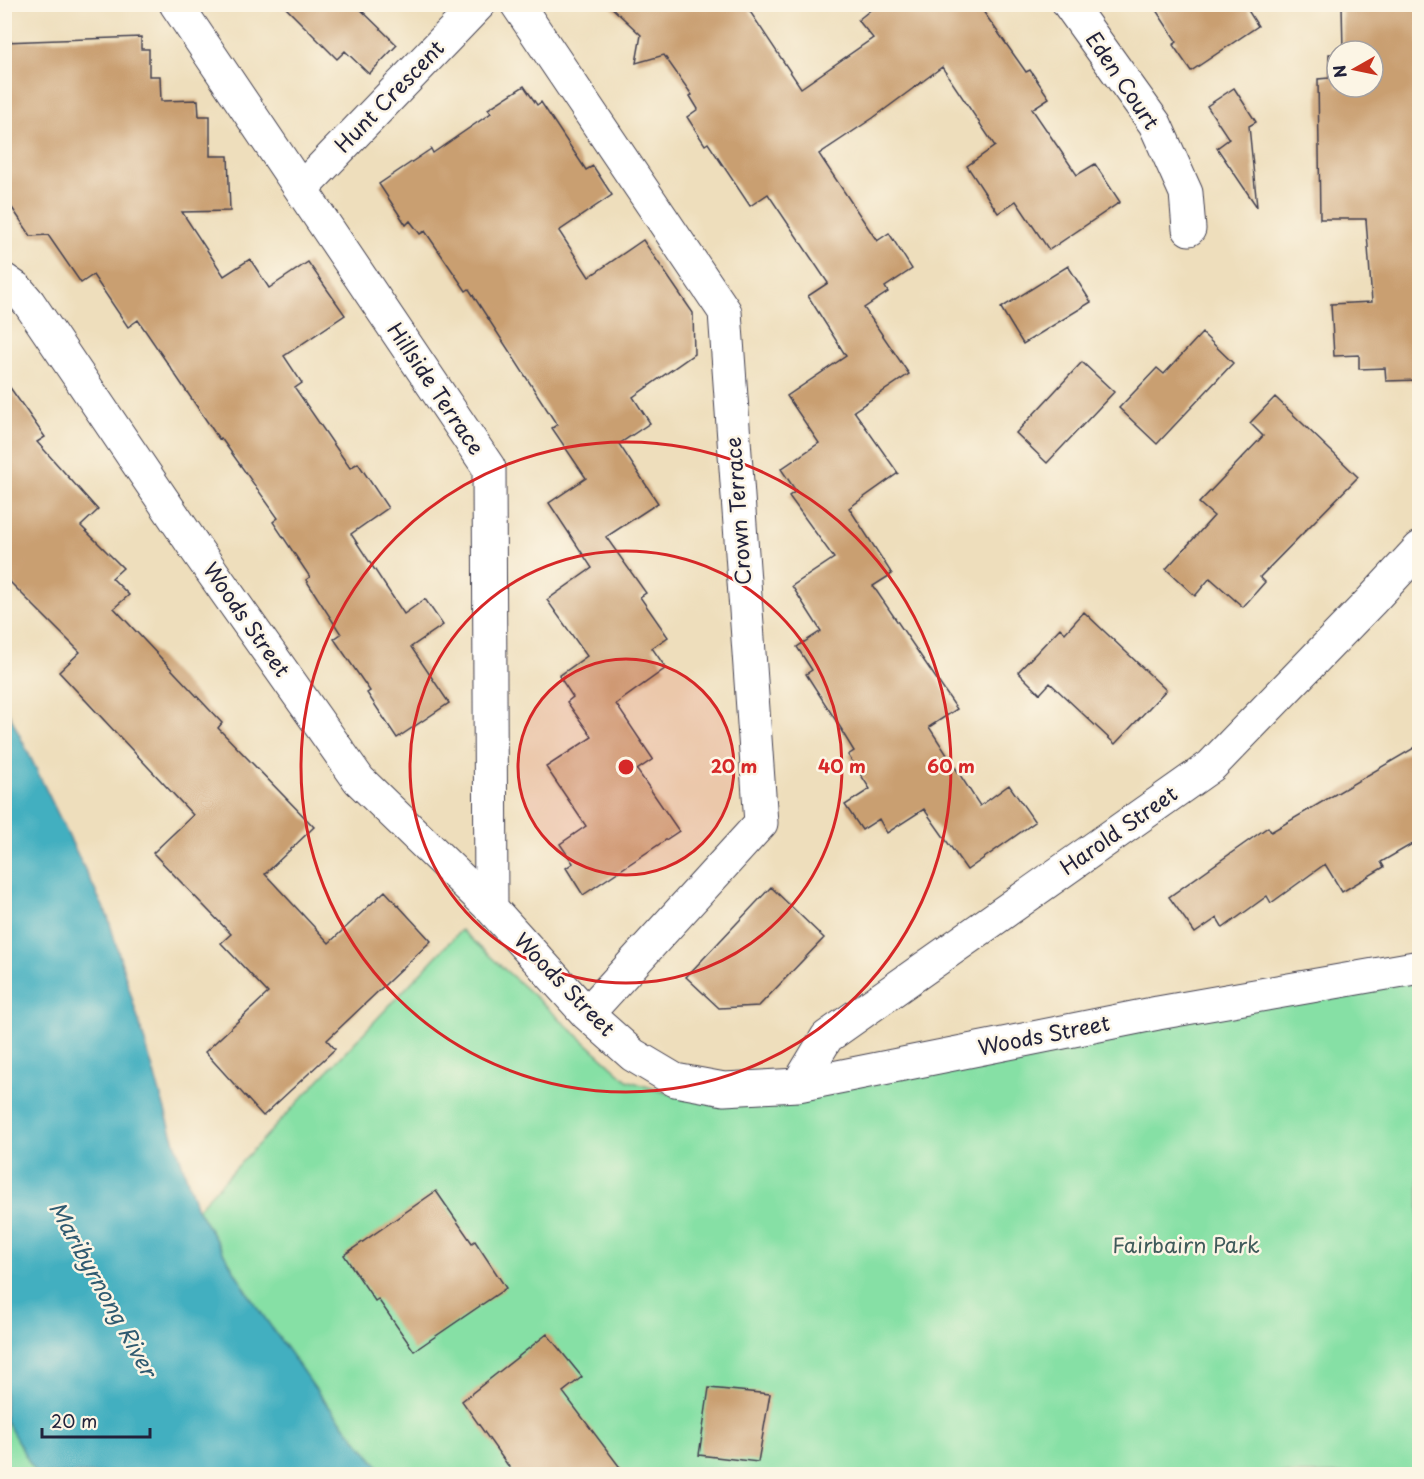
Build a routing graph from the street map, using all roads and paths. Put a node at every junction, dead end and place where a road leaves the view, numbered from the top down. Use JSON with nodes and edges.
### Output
{"nodes":[{"id":1,"x":176,"y":4,"type":"edge"},
{"id":2,"x":479,"y":4,"type":"edge"},
{"id":3,"x":517,"y":4,"type":"edge"},
{"id":4,"x":1069,"y":4,"type":"edge"},
{"id":5,"x":301,"y":189,"type":"junction"},
{"id":6,"x":1189,"y":229,"type":"dead end"},
{"id":7,"x":4,"y":280,"type":"edge"},
{"id":8,"x":1419,"y":548,"type":"edge"},
{"id":9,"x":491,"y":908,"type":"junction"},
{"id":10,"x":1419,"y":967,"type":"edge"},
{"id":11,"x":586,"y":1014,"type":"junction"},
{"id":12,"x":798,"y":1085,"type":"junction"}],
"edges":[{"from":1,"to":5,"type":"street","name":"Hillside Terrace"},
{"from":2,"to":5,"type":"street","name":"Hunt Crescent"},
{"from":3,"to":11,"type":"street","name":"Crown Terrace"},
{"from":4,"to":6,"type":"street","name":"Eden Court"},
{"from":5,"to":9,"type":"street","name":"Hillside Terrace"},
{"from":7,"to":9,"type":"street","name":"Woods Street"},
{"from":8,"to":12,"type":"street","name":"Harold Street"},
{"from":9,"to":11,"type":"street","name":"Woods Street"},
{"from":10,"to":12,"type":"street","name":"Woods Street"},
{"from":11,"to":12,"type":"street","name":"Woods Street"}]}
